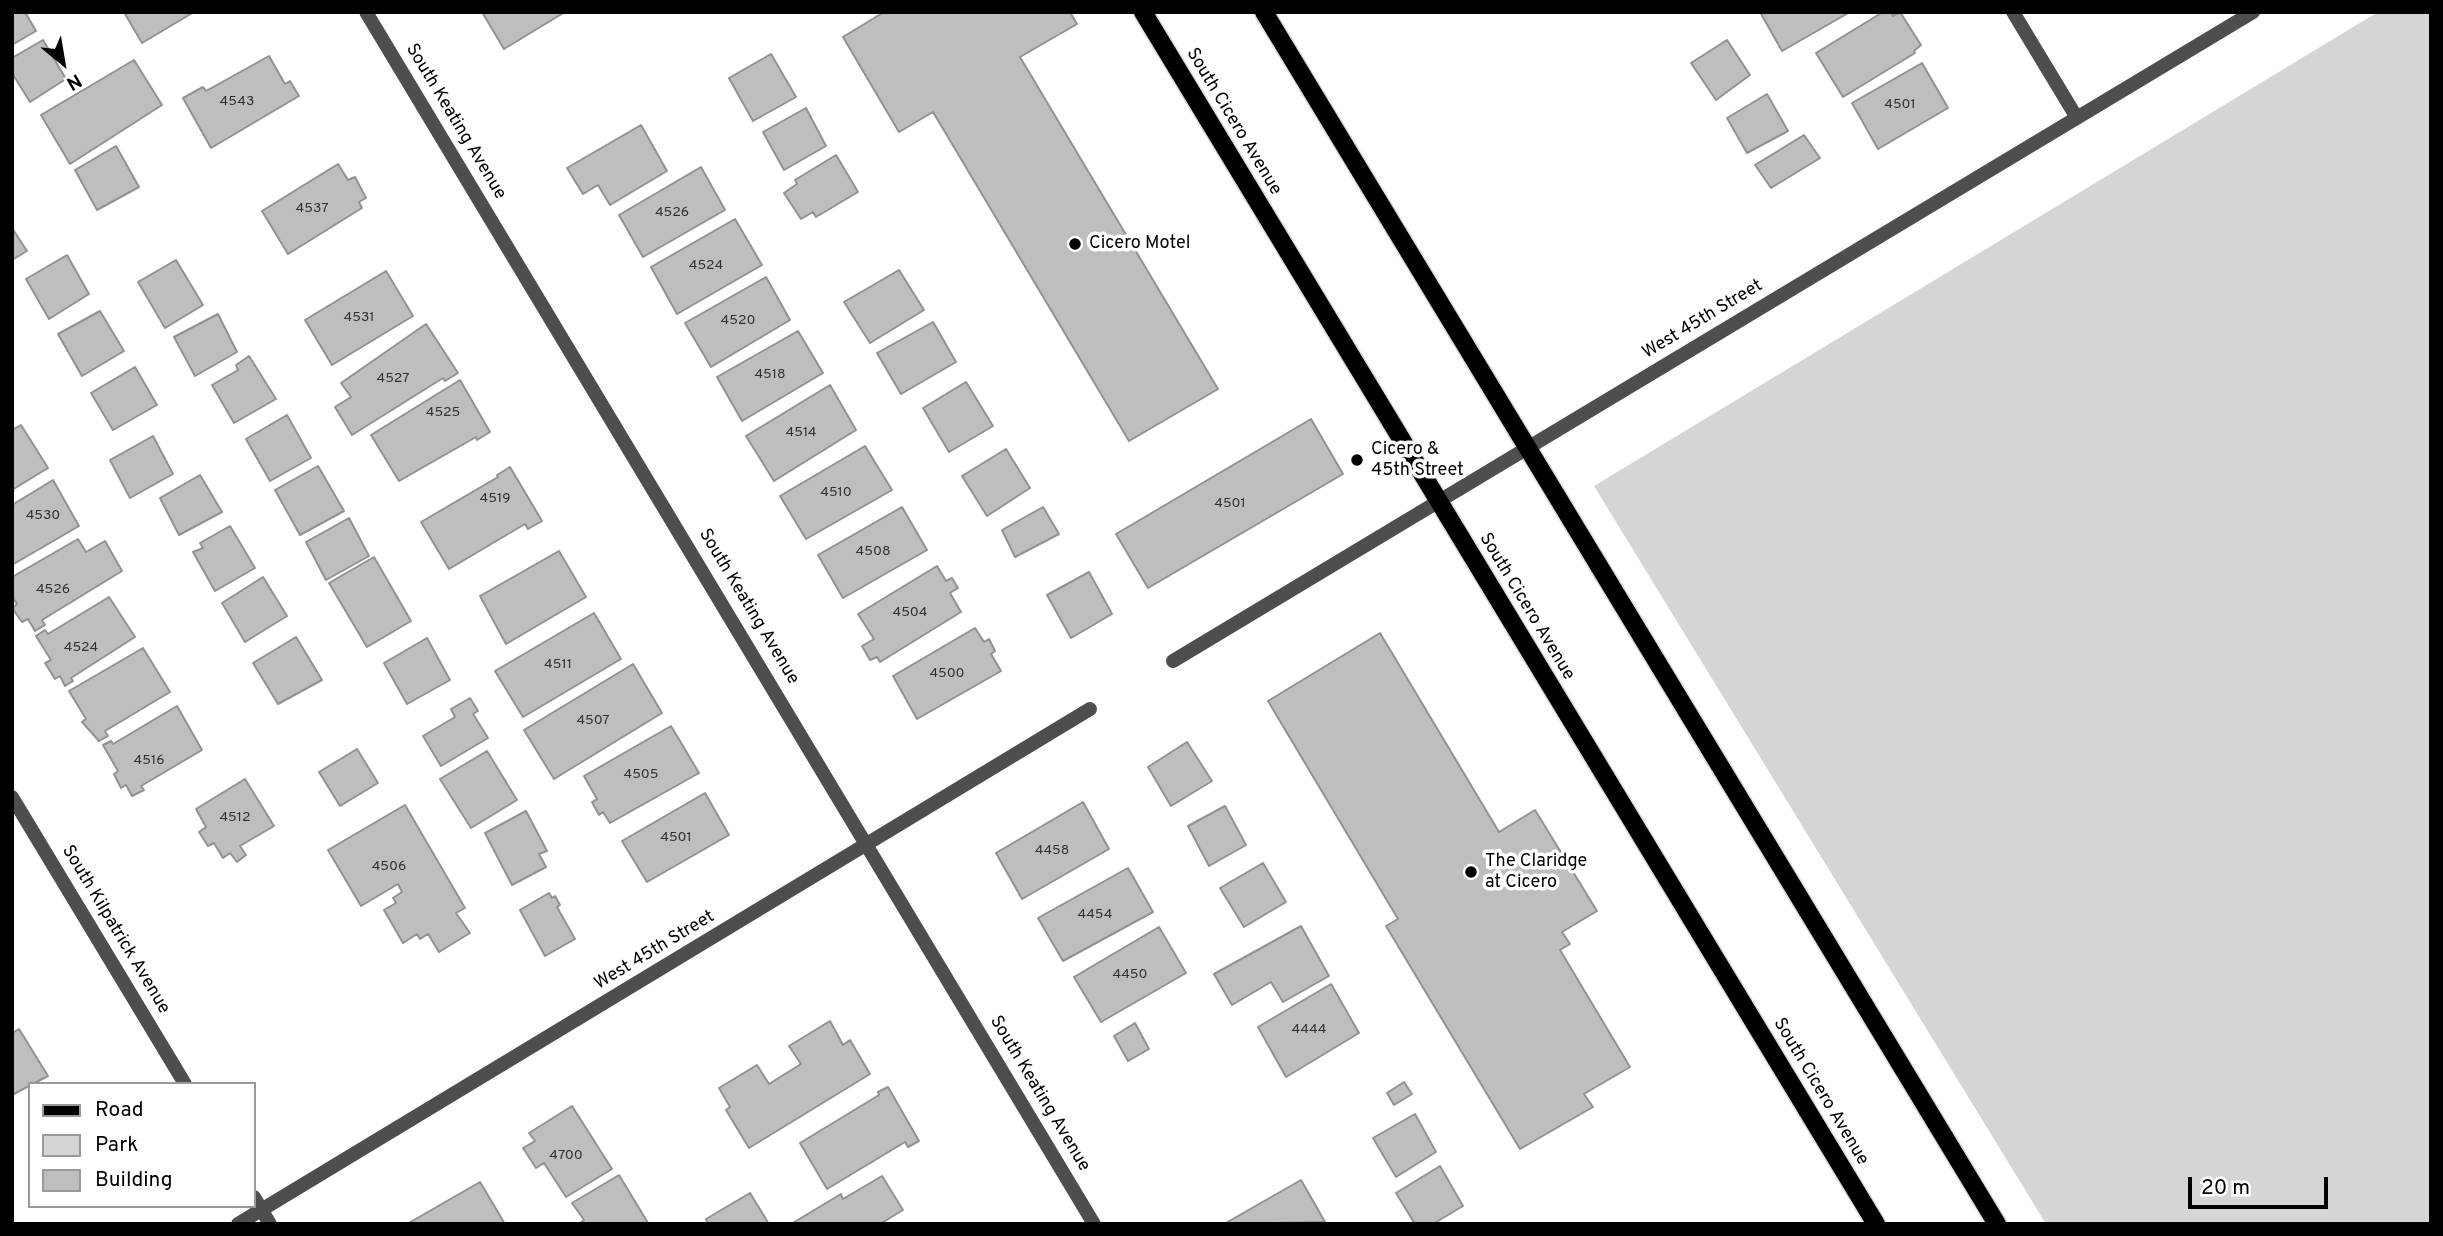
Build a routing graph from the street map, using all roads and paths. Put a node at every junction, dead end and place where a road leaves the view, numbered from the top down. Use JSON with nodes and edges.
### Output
{"nodes":[{"id":1,"x":366,"y":12,"type":"edge"},
{"id":2,"x":1143,"y":12,"type":"edge"},
{"id":3,"x":1264,"y":12,"type":"edge"},
{"id":4,"x":2013,"y":12,"type":"edge"},
{"id":5,"x":2253,"y":12,"type":"edge"},
{"id":6,"x":2077,"y":118,"type":"junction"},
{"id":7,"x":1528,"y":448,"type":"junction"},
{"id":8,"x":1437,"y":502,"type":"junction"},
{"id":9,"x":1173,"y":661,"type":"dead end"},
{"id":10,"x":1090,"y":709,"type":"dead end"},
{"id":11,"x":12,"y":797,"type":"edge"},
{"id":12,"x":868,"y":845,"type":"junction"},
{"id":13,"x":184,"y":1082,"type":"edge"},
{"id":14,"x":257,"y":1203,"type":"edge"},
{"id":15,"x":252,"y":1208,"type":"edge"},
{"id":16,"x":238,"y":1224,"type":"edge"},
{"id":17,"x":270,"y":1224,"type":"edge"},
{"id":18,"x":1094,"y":1224,"type":"edge"},
{"id":19,"x":1875,"y":1224,"type":"edge"},
{"id":20,"x":1997,"y":1224,"type":"edge"}],
"edges":[{"from":1,"to":12,"type":"street","name":"South Keating Avenue"},
{"from":2,"to":8,"type":"main road","name":"South Cicero Avenue"},
{"from":3,"to":7,"type":"main road"},
{"from":4,"to":6,"type":"street"},
{"from":5,"to":6,"type":"street","name":"West 45th Street"},
{"from":6,"to":7,"type":"street","name":"West 45th Street"},
{"from":7,"to":8,"type":"street","name":"West 45th Street"},
{"from":7,"to":20,"type":"main road"},
{"from":8,"to":9,"type":"street","name":"West 45th Street"},
{"from":8,"to":19,"type":"main road","name":"South Cicero Avenue"},
{"from":10,"to":12,"type":"street","name":"West 45th Street"},
{"from":11,"to":13,"type":"street","name":"South Kilpatrick Avenue"},
{"from":12,"to":14,"type":"street","name":"West 45th Street"},
{"from":12,"to":18,"type":"street","name":"South Keating Avenue"},
{"from":14,"to":17,"type":"street"},
{"from":15,"to":16,"type":"street","name":"West 45th Street"}]}
